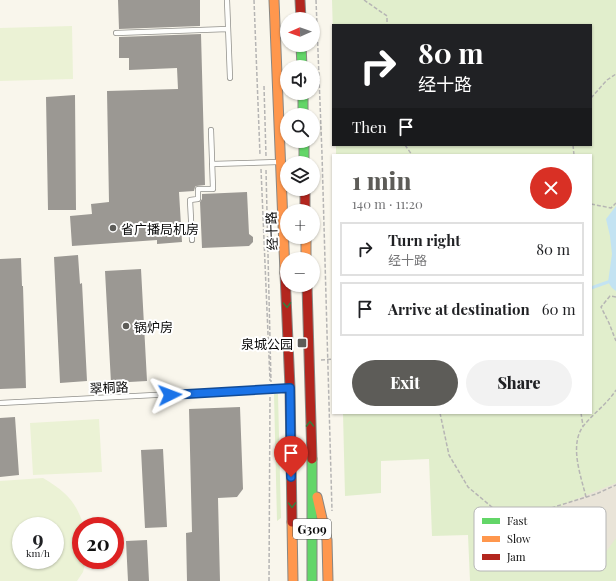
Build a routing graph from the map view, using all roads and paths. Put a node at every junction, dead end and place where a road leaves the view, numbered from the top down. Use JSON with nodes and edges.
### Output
{"nodes":[{"id":1,"x":227,"y":0,"type":"edge"},
{"id":2,"x":254,"y":0,"type":"edge"},
{"id":3,"x":274,"y":0,"type":"edge"},
{"id":4,"x":300,"y":0,"type":"edge"},
{"id":5,"x":316,"y":0,"type":"edge"},
{"id":6,"x":364,"y":0,"type":"edge"},
{"id":7,"x":301,"y":12,"type":"edge"},
{"id":8,"x":387,"y":24,"type":"edge"},
{"id":9,"x":228,"y":29,"type":"junction"},
{"id":10,"x":116,"y":33,"type":"dead end"},
{"id":11,"x":616,"y":74,"type":"edge"},
{"id":12,"x":230,"y":78,"type":"dead end"},
{"id":13,"x":264,"y":85,"type":"dead end"},
{"id":14,"x":592,"y":97,"type":"edge"},
{"id":15,"x":211,"y":130,"type":"dead end"},
{"id":16,"x":281,"y":156,"type":"edge"},
{"id":17,"x":263,"y":162,"type":"junction"},
{"id":18,"x":280,"y":162,"type":"edge"},
{"id":19,"x":212,"y":164,"type":"junction"},
{"id":20,"x":282,"y":196,"type":"edge"},
{"id":21,"x":616,"y":203,"type":"edge"},
{"id":22,"x":592,"y":204,"type":"edge"},
{"id":23,"x":192,"y":240,"type":"dead end"},
{"id":24,"x":307,"y":292,"type":"edge"},
{"id":25,"x":616,"y":297,"type":"edge"},
{"id":26,"x":616,"y":341,"type":"edge"},
{"id":27,"x":290,"y":388,"type":"junction"},
{"id":28,"x":271,"y":390,"type":"junction"},
{"id":29,"x":616,"y":390,"type":"edge"},
{"id":30,"x":0,"y":403,"type":"edge"},
{"id":31,"x":440,"y":414,"type":"edge"},
{"id":32,"x":581,"y":414,"type":"edge"},
{"id":33,"x":583,"y":426,"type":"junction"},
{"id":34,"x":312,"y":477,"type":"junction"},
{"id":35,"x":616,"y":485,"type":"edge"},
{"id":36,"x":586,"y":497,"type":"junction"},
{"id":37,"x":492,"y":507,"type":"edge"},
{"id":38,"x":554,"y":507,"type":"edge"},
{"id":39,"x":332,"y":515,"type":"dead end"},
{"id":40,"x":269,"y":581,"type":"edge"},
{"id":41,"x":293,"y":581,"type":"edge"},
{"id":42,"x":312,"y":581,"type":"edge"},
{"id":43,"x":328,"y":581,"type":"edge"}],
"edges":[{"from":1,"to":9,"type":"lane"},
{"from":2,"to":17,"type":"path"},
{"from":3,"to":16,"type":"main road","name":"经十路","number":"G309"},
{"from":4,"to":7,"type":"main road"},
{"from":5,"to":39,"type":"path"},
{"from":6,"to":8,"type":"path"},
{"from":9,"to":10,"type":"lane"},
{"from":9,"to":12,"type":"lane"},
{"from":11,"to":14,"type":"path"},
{"from":13,"to":17,"type":"path"},
{"from":15,"to":19,"type":"lane"},
{"from":17,"to":18,"type":"lane"},
{"from":17,"to":19,"type":"lane"},
{"from":17,"to":28,"type":"path"},
{"from":17,"to":28,"type":"path"},
{"from":19,"to":23,"type":"lane"},
{"from":20,"to":27,"type":"main road","name":"经十路","number":"G309","one_way":true},
{"from":21,"to":22,"type":"path"},
{"from":34,"to":24,"type":"main road","number":"G309","one_way":true},
{"from":25,"to":26,"type":"path"},
{"from":27,"to":28,"type":"lane","name":"翠桐路"},
{"from":27,"to":41,"type":"main road","name":"经十路","number":"G309","one_way":true},
{"from":28,"to":30,"type":"lane","name":"翠桐路"},
{"from":28,"to":40,"type":"path"},
{"from":29,"to":33,"type":"path"},
{"from":31,"to":37,"type":"path"},
{"from":32,"to":33,"type":"path"},
{"from":33,"to":36,"type":"path"},
{"from":34,"to":42,"type":"main road","number":"G309"},
{"from":34,"to":43,"type":"main road"},
{"from":35,"to":36,"type":"path"},
{"from":36,"to":38,"type":"path"}]}
